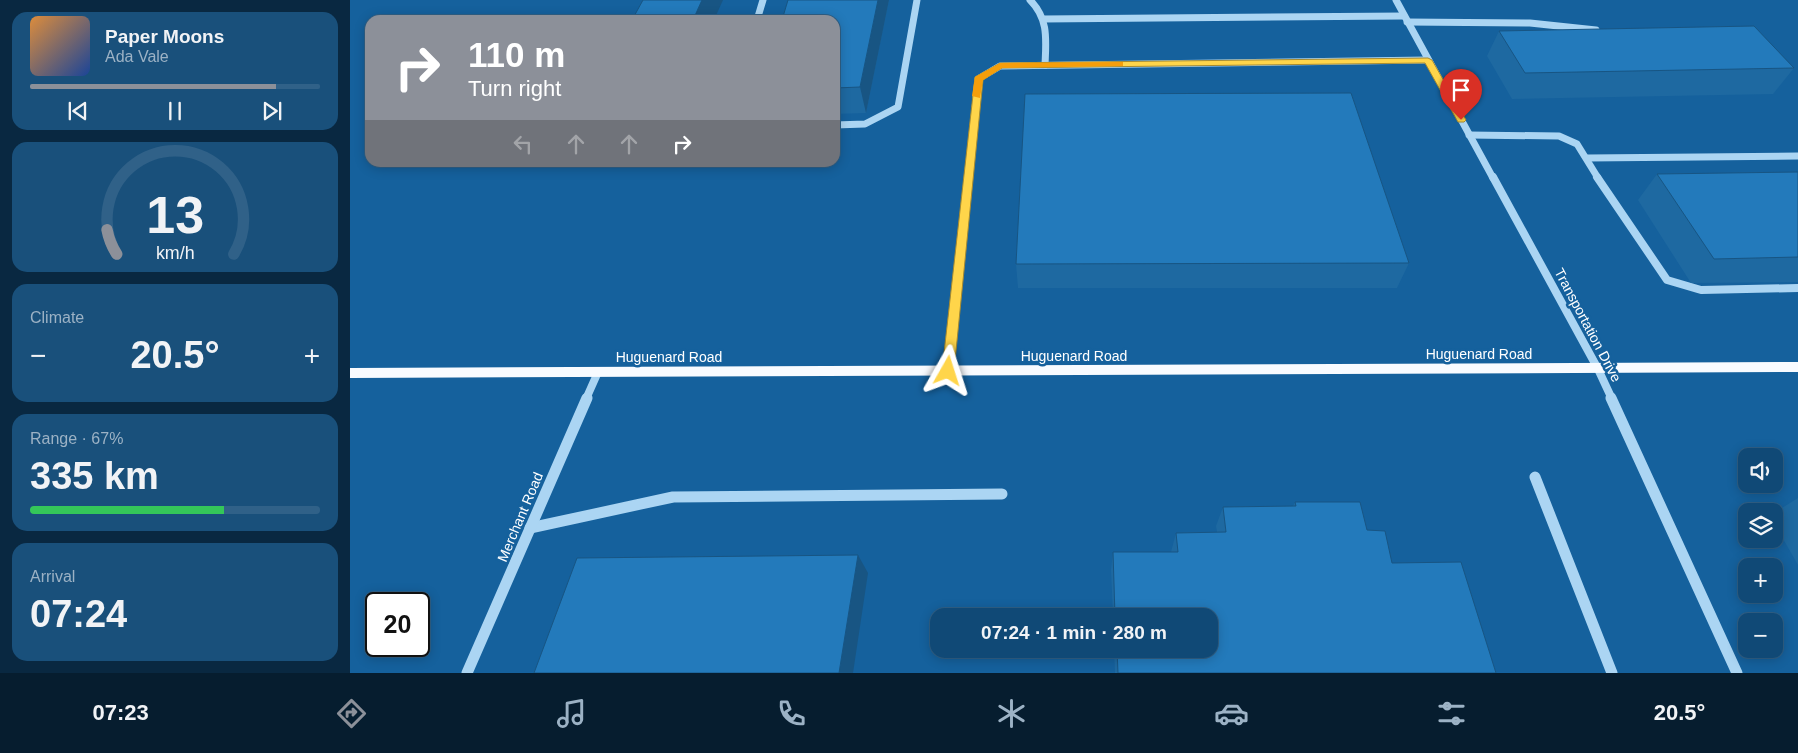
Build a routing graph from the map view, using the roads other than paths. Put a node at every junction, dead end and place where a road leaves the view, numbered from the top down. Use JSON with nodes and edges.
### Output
{"nodes":[{"id":1,"x":763,"y":0,"type":"edge"},
{"id":2,"x":917,"y":0,"type":"edge"},
{"id":3,"x":1030,"y":0,"type":"edge"},
{"id":4,"x":1396,"y":0,"type":"edge"},
{"id":5,"x":758,"y":15,"type":"edge"},
{"id":6,"x":1043,"y":18,"type":"junction"},
{"id":7,"x":1406,"y":19,"type":"junction"},
{"id":8,"x":1608,"y":30,"type":"edge"},
{"id":9,"x":1428,"y":60,"type":"junction"},
{"id":10,"x":1045,"y":65,"type":"junction"},
{"id":11,"x":840,"y":125,"type":"edge"},
{"id":12,"x":1469,"y":135,"type":"junction"},
{"id":13,"x":1798,"y":156,"type":"edge"},
{"id":14,"x":1588,"y":158,"type":"junction"},
{"id":15,"x":1798,"y":288,"type":"edge"},
{"id":16,"x":1798,"y":367,"type":"edge"},
{"id":17,"x":1598,"y":369,"type":"junction"},
{"id":18,"x":948,"y":371,"type":"junction"},
{"id":19,"x":598,"y":372,"type":"junction"},
{"id":20,"x":350,"y":373,"type":"edge"},
{"id":21,"x":1535,"y":477,"type":"dead end"},
{"id":22,"x":1002,"y":494,"type":"dead end"},
{"id":23,"x":530,"y":528,"type":"junction"},
{"id":24,"x":467,"y":673,"type":"edge"},
{"id":25,"x":1612,"y":673,"type":"edge"},
{"id":26,"x":1737,"y":673,"type":"edge"}],
"edges":[{"from":1,"to":5,"type":"street"},
{"from":2,"to":11,"type":"street"},
{"from":3,"to":6,"type":"street"},
{"from":4,"to":7,"type":"street","name":"Transportation Drive"},
{"from":6,"to":7,"type":"street"},
{"from":6,"to":10,"type":"street"},
{"from":7,"to":8,"type":"street"},
{"from":7,"to":9,"type":"street","name":"Transportation Drive"},
{"from":9,"to":10,"type":"street"},
{"from":9,"to":12,"type":"street","name":"Transportation Drive"},
{"from":10,"to":18,"type":"street"},
{"from":12,"to":14,"type":"street"},
{"from":12,"to":17,"type":"street","name":"Transportation Drive"},
{"from":13,"to":14,"type":"street"},
{"from":14,"to":15,"type":"street"},
{"from":16,"to":17,"type":"main road","name":"Huguenard Road"},
{"from":17,"to":18,"type":"main road","name":"Huguenard Road"},
{"from":17,"to":26,"type":"street","name":"Transportation Drive"},
{"from":18,"to":19,"type":"main road","name":"Huguenard Road"},
{"from":19,"to":20,"type":"main road","name":"Huguenard Road"},
{"from":19,"to":23,"type":"street","name":"Merchant Road"},
{"from":21,"to":25,"type":"street"},
{"from":22,"to":23,"type":"street"},
{"from":23,"to":24,"type":"street","name":"Merchant Road"}]}
